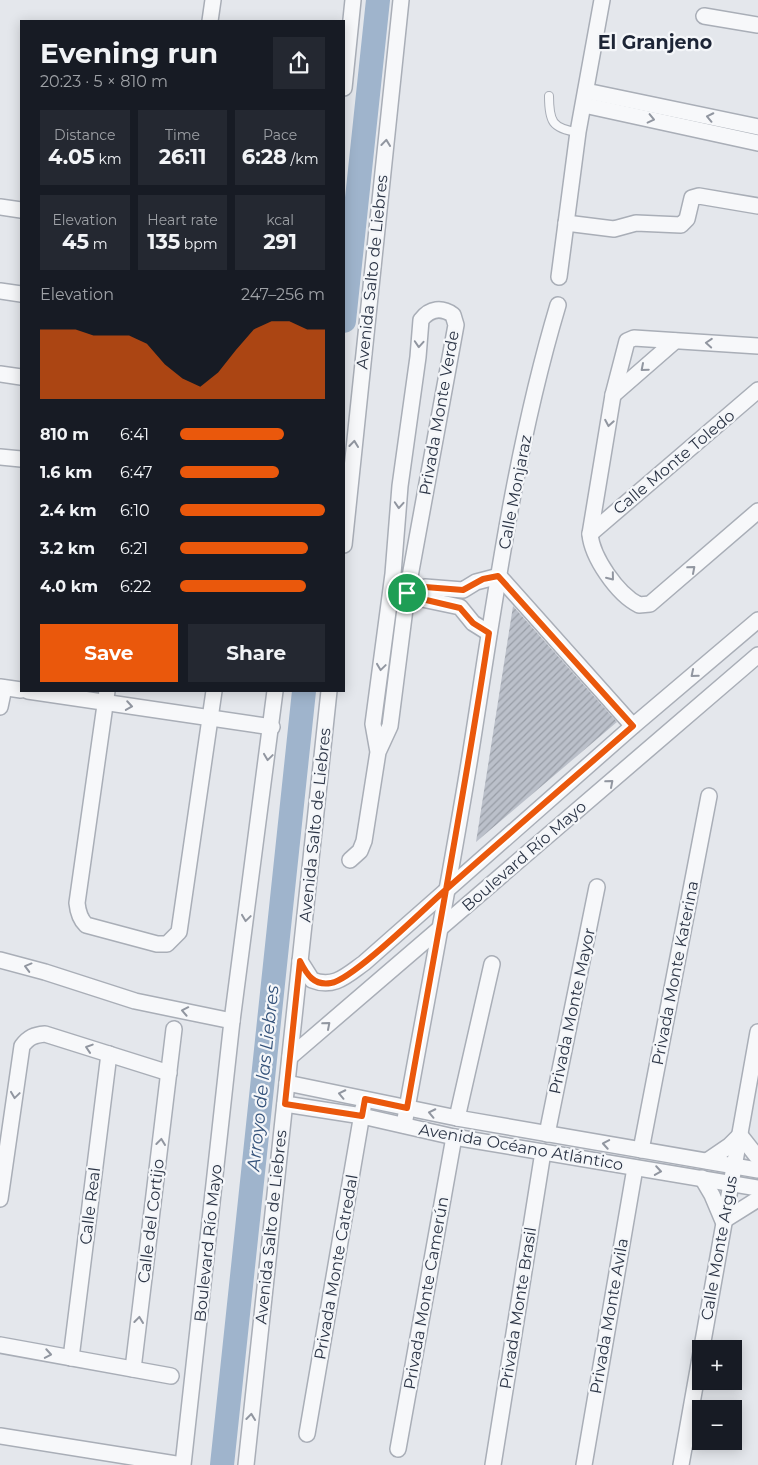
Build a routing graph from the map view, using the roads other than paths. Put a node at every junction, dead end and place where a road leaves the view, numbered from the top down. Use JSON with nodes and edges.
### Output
{"nodes":[{"id":1,"x":213,"y":0,"type":"edge"},
{"id":2,"x":353,"y":0,"type":"edge"},
{"id":3,"x":401,"y":0,"type":"edge"},
{"id":4,"x":602,"y":0,"type":"edge"},
{"id":5,"x":704,"y":16,"type":"dead end"},
{"id":6,"x":210,"y":20,"type":"edge"},
{"id":7,"x":758,"y":25,"type":"edge"},
{"id":8,"x":345,"y":78,"type":"edge"},
{"id":9,"x":549,"y":96,"type":"dead end"},
{"id":10,"x":585,"y":98,"type":"junction"},
{"id":11,"x":758,"y":127,"type":"edge"},
{"id":12,"x":578,"y":132,"type":"junction"},
{"id":13,"x":758,"y":143,"type":"edge"},
{"id":14,"x":758,"y":206,"type":"edge"},
{"id":15,"x":0,"y":207,"type":"edge"},
{"id":16,"x":20,"y":210,"type":"edge"},
{"id":17,"x":566,"y":223,"type":"junction"},
{"id":18,"x":559,"y":277,"type":"dead end"},
{"id":19,"x":0,"y":291,"type":"edge"},
{"id":20,"x":20,"y":294,"type":"edge"},
{"id":21,"x":558,"y":305,"type":"dead end"},
{"id":22,"x":675,"y":340,"type":"junction"},
{"id":23,"x":758,"y":346,"type":"edge"},
{"id":24,"x":0,"y":374,"type":"edge"},
{"id":25,"x":20,"y":377,"type":"edge"},
{"id":26,"x":758,"y":390,"type":"edge"},
{"id":27,"x":613,"y":395,"type":"junction"},
{"id":28,"x":0,"y":457,"type":"edge"},
{"id":29,"x":20,"y":459,"type":"edge"},
{"id":30,"x":758,"y":511,"type":"edge"},
{"id":31,"x":590,"y":534,"type":"junction"},
{"id":32,"x":345,"y":535,"type":"edge"},
{"id":33,"x":393,"y":574,"type":"junction"},
{"id":34,"x":498,"y":576,"type":"junction"},
{"id":35,"x":463,"y":590,"type":"junction"},
{"id":36,"x":407,"y":593,"type":"junction"},
{"id":37,"x":389,"y":606,"type":"junction"},
{"id":38,"x":460,"y":608,"type":"junction"},
{"id":39,"x":758,"y":620,"type":"edge"},
{"id":40,"x":489,"y":633,"type":"junction"},
{"id":41,"x":722,"y":650,"type":"junction"},
{"id":42,"x":757,"y":657,"type":"edge"},
{"id":43,"x":736,"y":674,"type":"junction"},
{"id":44,"x":2,"y":688,"type":"edge"},
{"id":45,"x":20,"y":690,"type":"edge"},
{"id":46,"x":41,"y":692,"type":"edge"},
{"id":47,"x":214,"y":692,"type":"edge"},
{"id":48,"x":276,"y":692,"type":"edge"},
{"id":49,"x":328,"y":692,"type":"edge"},
{"id":50,"x":107,"y":697,"type":"edge"},
{"id":51,"x":0,"y":707,"type":"edge"},
{"id":52,"x":210,"y":718,"type":"junction"},
{"id":53,"x":633,"y":726,"type":"junction"},
{"id":54,"x":272,"y":727,"type":"junction"},
{"id":55,"x":378,"y":752,"type":"junction"},
{"id":56,"x":708,"y":796,"type":"dead end"},
{"id":57,"x":350,"y":860,"type":"dead end"},
{"id":58,"x":597,"y":888,"type":"dead end"},
{"id":59,"x":447,"y":889,"type":"junction"},
{"id":60,"x":438,"y":930,"type":"junction"},
{"id":61,"x":0,"y":960,"type":"edge"},
{"id":62,"x":300,"y":961,"type":"junction"},
{"id":63,"x":492,"y":964,"type":"dead end"},
{"id":64,"x":232,"y":1021,"type":"junction"},
{"id":65,"x":174,"y":1029,"type":"dead end"},
{"id":66,"x":758,"y":1032,"type":"edge"},
{"id":67,"x":109,"y":1054,"type":"junction"},
{"id":68,"x":290,"y":1057,"type":"junction"},
{"id":69,"x":169,"y":1073,"type":"junction"},
{"id":70,"x":287,"y":1083,"type":"junction"},
{"id":71,"x":365,"y":1099,"type":"junction"},
{"id":72,"x":285,"y":1104,"type":"junction"},
{"id":73,"x":407,"y":1108,"type":"junction"},
{"id":74,"x":362,"y":1116,"type":"junction"},
{"id":75,"x":458,"y":1118,"type":"junction"},
{"id":76,"x":404,"y":1125,"type":"junction"},
{"id":77,"x":547,"y":1134,"type":"junction"},
{"id":78,"x":740,"y":1135,"type":"junction"},
{"id":79,"x":454,"y":1137,"type":"junction"},
{"id":80,"x":641,"y":1150,"type":"junction"},
{"id":81,"x":542,"y":1152,"type":"junction"},
{"id":82,"x":758,"y":1158,"type":"edge"},
{"id":83,"x":707,"y":1161,"type":"junction"},
{"id":84,"x":734,"y":1165,"type":"junction"},
{"id":85,"x":635,"y":1168,"type":"junction"},
{"id":86,"x":758,"y":1170,"type":"edge"},
{"id":87,"x":702,"y":1178,"type":"junction"},
{"id":88,"x":731,"y":1183,"type":"junction"},
{"id":89,"x":758,"y":1188,"type":"edge"},
{"id":90,"x":1,"y":1189,"type":"edge"},
{"id":91,"x":758,"y":1199,"type":"edge"},
{"id":92,"x":723,"y":1221,"type":"junction"},
{"id":93,"x":0,"y":1345,"type":"edge"},
{"id":94,"x":71,"y":1358,"type":"junction"},
{"id":95,"x":133,"y":1369,"type":"junction"},
{"id":96,"x":171,"y":1376,"type":"dead end"},
{"id":97,"x":307,"y":1434,"type":"dead end"},
{"id":98,"x":0,"y":1436,"type":"edge"},
{"id":99,"x":398,"y":1449,"type":"dead end"},
{"id":100,"x":183,"y":1465,"type":"edge"},
{"id":101,"x":246,"y":1465,"type":"edge"},
{"id":102,"x":493,"y":1465,"type":"edge"},
{"id":103,"x":584,"y":1465,"type":"edge"},
{"id":104,"x":681,"y":1465,"type":"edge"}],
"edges":[{"from":1,"to":6,"type":"street"},
{"from":2,"to":8,"type":"street"},
{"from":32,"to":3,"type":"street","name":"Avenida Salto de Liebres","one_way":true},
{"from":4,"to":10,"type":"street"},
{"from":5,"to":7,"type":"street"},
{"from":9,"to":12,"type":"lane"},
{"from":11,"to":10,"type":"street","one_way":true},
{"from":10,"to":12,"type":"street"},
{"from":10,"to":13,"type":"street","one_way":true},
{"from":12,"to":17,"type":"street"},
{"from":14,"to":17,"type":"street"},
{"from":15,"to":16,"type":"street"},
{"from":17,"to":18,"type":"street"},
{"from":19,"to":20,"type":"street"},
{"from":21,"to":34,"type":"street","name":"Calle Monjaraz"},
{"from":23,"to":22,"type":"street","one_way":true},
{"from":22,"to":27,"type":"street","one_way":true},
{"from":22,"to":27,"type":"street"},
{"from":24,"to":25,"type":"street"},
{"from":26,"to":31,"type":"street","name":"Calle Monte Toledo"},
{"from":27,"to":31,"type":"street","one_way":true},
{"from":28,"to":29,"type":"street"},
{"from":31,"to":30,"type":"street","one_way":true},
{"from":33,"to":36,"type":"street"},
{"from":36,"to":33,"type":"street","name":"Privada Monte Verde","one_way":true},
{"from":33,"to":37,"type":"street","name":"Privada Monte Verde"},
{"from":34,"to":35,"type":"street"},
{"from":34,"to":40,"type":"street","name":"Calle Monjaraz"},
{"from":34,"to":53,"type":"street"},
{"from":35,"to":36,"type":"street"},
{"from":35,"to":38,"type":"street"},
{"from":36,"to":37,"type":"street"},
{"from":36,"to":38,"type":"street"},
{"from":36,"to":55,"type":"street","name":"Privada Monte Verde"},
{"from":37,"to":55,"type":"street","name":"Privada Monte Verde","one_way":true},
{"from":38,"to":40,"type":"street"},
{"from":39,"to":41,"type":"street","name":"Boulevard Río Mayo"},
{"from":40,"to":59,"type":"street","name":"Calle Monjaraz"},
{"from":41,"to":43,"type":"street"},
{"from":41,"to":53,"type":"street","name":"Boulevard Río Mayo","one_way":true},
{"from":42,"to":43,"type":"street","name":"Boulevard Río Mayo"},
{"from":60,"to":43,"type":"street","name":"Boulevard Río Mayo","one_way":true},
{"from":44,"to":45,"type":"street"},
{"from":44,"to":51,"type":"street"},
{"from":46,"to":50,"type":"street"},
{"from":47,"to":52,"type":"street"},
{"from":48,"to":54,"type":"street"},
{"from":49,"to":62,"type":"street","name":"Avenida Salto de Liebres"},
{"from":50,"to":52,"type":"street","one_way":true},
{"from":50,"to":52,"type":"street"},
{"from":52,"to":54,"type":"street"},
{"from":53,"to":59,"type":"street","name":"Boulevard Río Mayo"},
{"from":54,"to":64,"type":"street","one_way":true},
{"from":55,"to":57,"type":"street","name":"Privada Monte Verde"},
{"from":56,"to":80,"type":"street","name":"Privada Monte Katerina"},
{"from":58,"to":77,"type":"street","name":"Privada Monte Mayor"},
{"from":59,"to":60,"type":"street","name":"Calle Monjaraz"},
{"from":59,"to":62,"type":"street","name":"Boulevard Río Mayo"},
{"from":68,"to":60,"type":"street","name":"Boulevard Río Mayo","one_way":true},
{"from":60,"to":73,"type":"street","name":"Calle Monjaraz"},
{"from":64,"to":61,"type":"street","one_way":true},
{"from":62,"to":68,"type":"street","name":"Avenida Salto de Liebres"},
{"from":63,"to":75,"type":"street"},
{"from":64,"to":100,"type":"street","name":"Boulevard Río Mayo"},
{"from":65,"to":69,"type":"street","name":"Calle del Cortijo"},
{"from":66,"to":78,"type":"street","name":"Calle Monte Argus"},
{"from":67,"to":69,"type":"street"},
{"from":67,"to":90,"type":"street","one_way":true},
{"from":67,"to":94,"type":"street","name":"Calle Real"},
{"from":68,"to":70,"type":"street","name":"Avenida Salto de Liebres"},
{"from":95,"to":69,"type":"street","name":"Calle del Cortijo","one_way":true},
{"from":71,"to":70,"type":"street","name":"Avenida Océano Atlántico","one_way":true},
{"from":70,"to":72,"type":"street","name":"Avenida Salto de Liebres"},
{"from":71,"to":73,"type":"street","name":"Avenida Océano Atlántico"},
{"from":71,"to":74,"type":"street","name":"Privada Monte Catredal"},
{"from":72,"to":74,"type":"street","name":"Avenida Océano Atlántico"},
{"from":101,"to":72,"type":"street","name":"Avenida Salto de Liebres","one_way":true},
{"from":75,"to":73,"type":"street","name":"Avenida Océano Atlántico","one_way":true},
{"from":73,"to":76,"type":"street","name":"Calle Monjaraz"},
{"from":74,"to":76,"type":"street","name":"Avenida Océano Atlántico"},
{"from":74,"to":97,"type":"street","name":"Privada Monte Catredal"},
{"from":75,"to":77,"type":"street","name":"Avenida Océano Atlántico"},
{"from":76,"to":79,"type":"street","name":"Avenida Océano Atlántico"},
{"from":80,"to":77,"type":"street","name":"Avenida Océano Atlántico","one_way":true},
{"from":78,"to":82,"type":"street"},
{"from":78,"to":83,"type":"street"},
{"from":78,"to":84,"type":"street","name":"Calle Monte Argus"},
{"from":79,"to":81,"type":"street","name":"Avenida Océano Atlántico"},
{"from":79,"to":99,"type":"street","name":"Privada Monte Camerún"},
{"from":80,"to":83,"type":"street","name":"Avenida Océano Atlántico"},
{"from":81,"to":85,"type":"street","name":"Avenida Océano Atlántico"},
{"from":81,"to":102,"type":"street","name":"Privada Monte Brasil"},
{"from":83,"to":84,"type":"street","name":"Avenida Océano Atlántico"},
{"from":84,"to":86,"type":"street","name":"Avenida Océano Atlántico"},
{"from":84,"to":88,"type":"street","name":"Calle Monte Argus"},
{"from":85,"to":87,"type":"street","name":"Avenida Océano Atlántico","one_way":true},
{"from":85,"to":103,"type":"street","name":"Privada Monte Avila"},
{"from":87,"to":88,"type":"street","name":"Avenida Océano Atlántico"},
{"from":87,"to":92,"type":"street"},
{"from":88,"to":89,"type":"street","name":"Avenida Océano Atlántico"},
{"from":88,"to":92,"type":"street","name":"Calle Monte Argus"},
{"from":91,"to":92,"type":"street"},
{"from":92,"to":104,"type":"street","name":"Calle Monte Argus"},
{"from":93,"to":94,"type":"street","one_way":true},
{"from":94,"to":95,"type":"street"},
{"from":95,"to":96,"type":"street"},
{"from":98,"to":100,"type":"street"}]}
